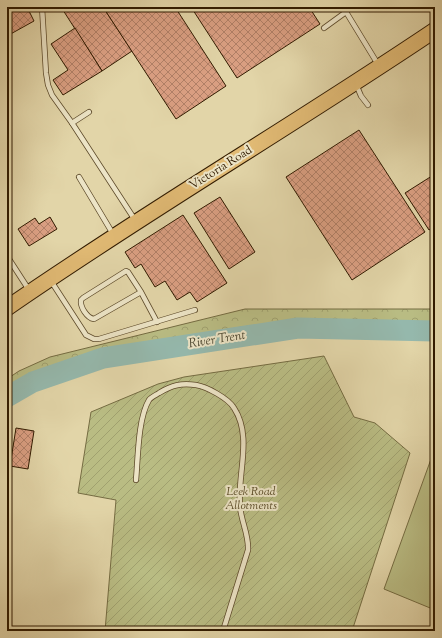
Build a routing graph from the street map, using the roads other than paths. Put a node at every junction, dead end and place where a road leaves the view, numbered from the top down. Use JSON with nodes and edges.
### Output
{"nodes":[{"id":1,"x":42,"y":7,"type":"edge"},
{"id":2,"x":343,"y":7,"type":"edge"},
{"id":3,"x":346,"y":12,"type":"junction"},
{"id":4,"x":324,"y":28,"type":"dead end"},
{"id":5,"x":435,"y":30,"type":"edge"},
{"id":6,"x":380,"y":67,"type":"junction"},
{"id":7,"x":355,"y":83,"type":"junction"},
{"id":8,"x":368,"y":105,"type":"dead end"},
{"id":9,"x":90,"y":112,"type":"dead end"},
{"id":10,"x":72,"y":123,"type":"junction"},
{"id":11,"x":79,"y":178,"type":"dead end"},
{"id":12,"x":136,"y":222,"type":"junction"},
{"id":13,"x":114,"y":236,"type":"junction"},
{"id":14,"x":7,"y":256,"type":"edge"},
{"id":15,"x":50,"y":278,"type":"junction"},
{"id":16,"x":30,"y":292,"type":"junction"},
{"id":17,"x":142,"y":292,"type":"junction"},
{"id":18,"x":7,"y":308,"type":"edge"},
{"id":19,"x":196,"y":310,"type":"dead end"},
{"id":20,"x":157,"y":322,"type":"junction"},
{"id":21,"x":136,"y":480,"type":"dead end"},
{"id":22,"x":223,"y":631,"type":"edge"}],
"edges":[{"from":1,"to":10,"type":"lane"},
{"from":2,"to":3,"type":"lane"},
{"from":3,"to":4,"type":"lane"},
{"from":3,"to":6,"type":"lane"},
{"from":5,"to":6,"type":"main road","name":"Victoria Road"},
{"from":6,"to":7,"type":"main road","name":"Victoria Road"},
{"from":7,"to":8,"type":"lane"},
{"from":7,"to":12,"type":"main road","name":"Victoria Road"},
{"from":9,"to":10,"type":"lane"},
{"from":10,"to":12,"type":"lane"},
{"from":11,"to":13,"type":"lane"},
{"from":12,"to":13,"type":"main road","name":"Victoria Road"},
{"from":13,"to":15,"type":"main road","name":"Victoria Road"},
{"from":14,"to":16,"type":"lane"},
{"from":15,"to":16,"type":"main road","name":"Victoria Road"},
{"from":15,"to":20,"type":"lane"},
{"from":16,"to":18,"type":"main road","name":"Victoria Road"},
{"from":17,"to":17,"type":"lane"},
{"from":17,"to":20,"type":"lane"},
{"from":19,"to":20,"type":"lane"},
{"from":21,"to":22,"type":"lane"}]}
